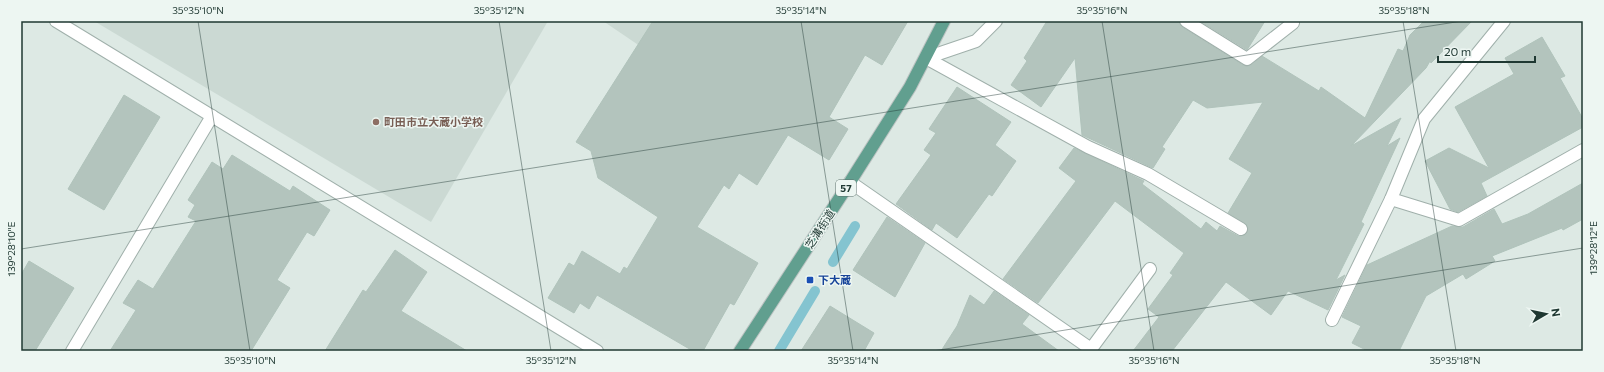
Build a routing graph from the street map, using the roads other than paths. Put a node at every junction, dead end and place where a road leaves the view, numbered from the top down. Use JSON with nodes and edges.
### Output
{"nodes":[{"id":1,"x":56,"y":21,"type":"edge"},
{"id":2,"x":944,"y":21,"type":"edge"},
{"id":3,"x":996,"y":21,"type":"edge"},
{"id":4,"x":1504,"y":21,"type":"edge"},
{"id":5,"x":1190,"y":22,"type":"edge"},
{"id":6,"x":1293,"y":23,"type":"dead end"},
{"id":7,"x":926,"y":58,"type":"junction"},
{"id":8,"x":212,"y":116,"type":"junction"},
{"id":9,"x":1583,"y":150,"type":"edge"},
{"id":10,"x":850,"y":182,"type":"junction"},
{"id":11,"x":1391,"y":199,"type":"junction"},
{"id":12,"x":1241,"y":229,"type":"dead end"},
{"id":13,"x":1150,"y":269,"type":"dead end"},
{"id":14,"x":1332,"y":320,"type":"dead end"},
{"id":15,"x":1090,"y":350,"type":"edge"},
{"id":16,"x":72,"y":351,"type":"edge"},
{"id":17,"x":597,"y":351,"type":"edge"},
{"id":18,"x":740,"y":351,"type":"edge"}],
"edges":[{"from":1,"to":8,"type":"street"},
{"from":2,"to":7,"type":"main road","name":"芝溝街道","number":"57"},
{"from":3,"to":7,"type":"street"},
{"from":4,"to":11,"type":"street"},
{"from":5,"to":6,"type":"street"},
{"from":7,"to":10,"type":"main road","name":"芝溝街道","number":"57"},
{"from":7,"to":12,"type":"street"},
{"from":8,"to":16,"type":"street"},
{"from":8,"to":17,"type":"street"},
{"from":9,"to":11,"type":"street"},
{"from":10,"to":15,"type":"street"},
{"from":10,"to":18,"type":"main road","name":"芝溝街道","number":"57"},
{"from":11,"to":14,"type":"street"},
{"from":13,"to":15,"type":"street"}]}
